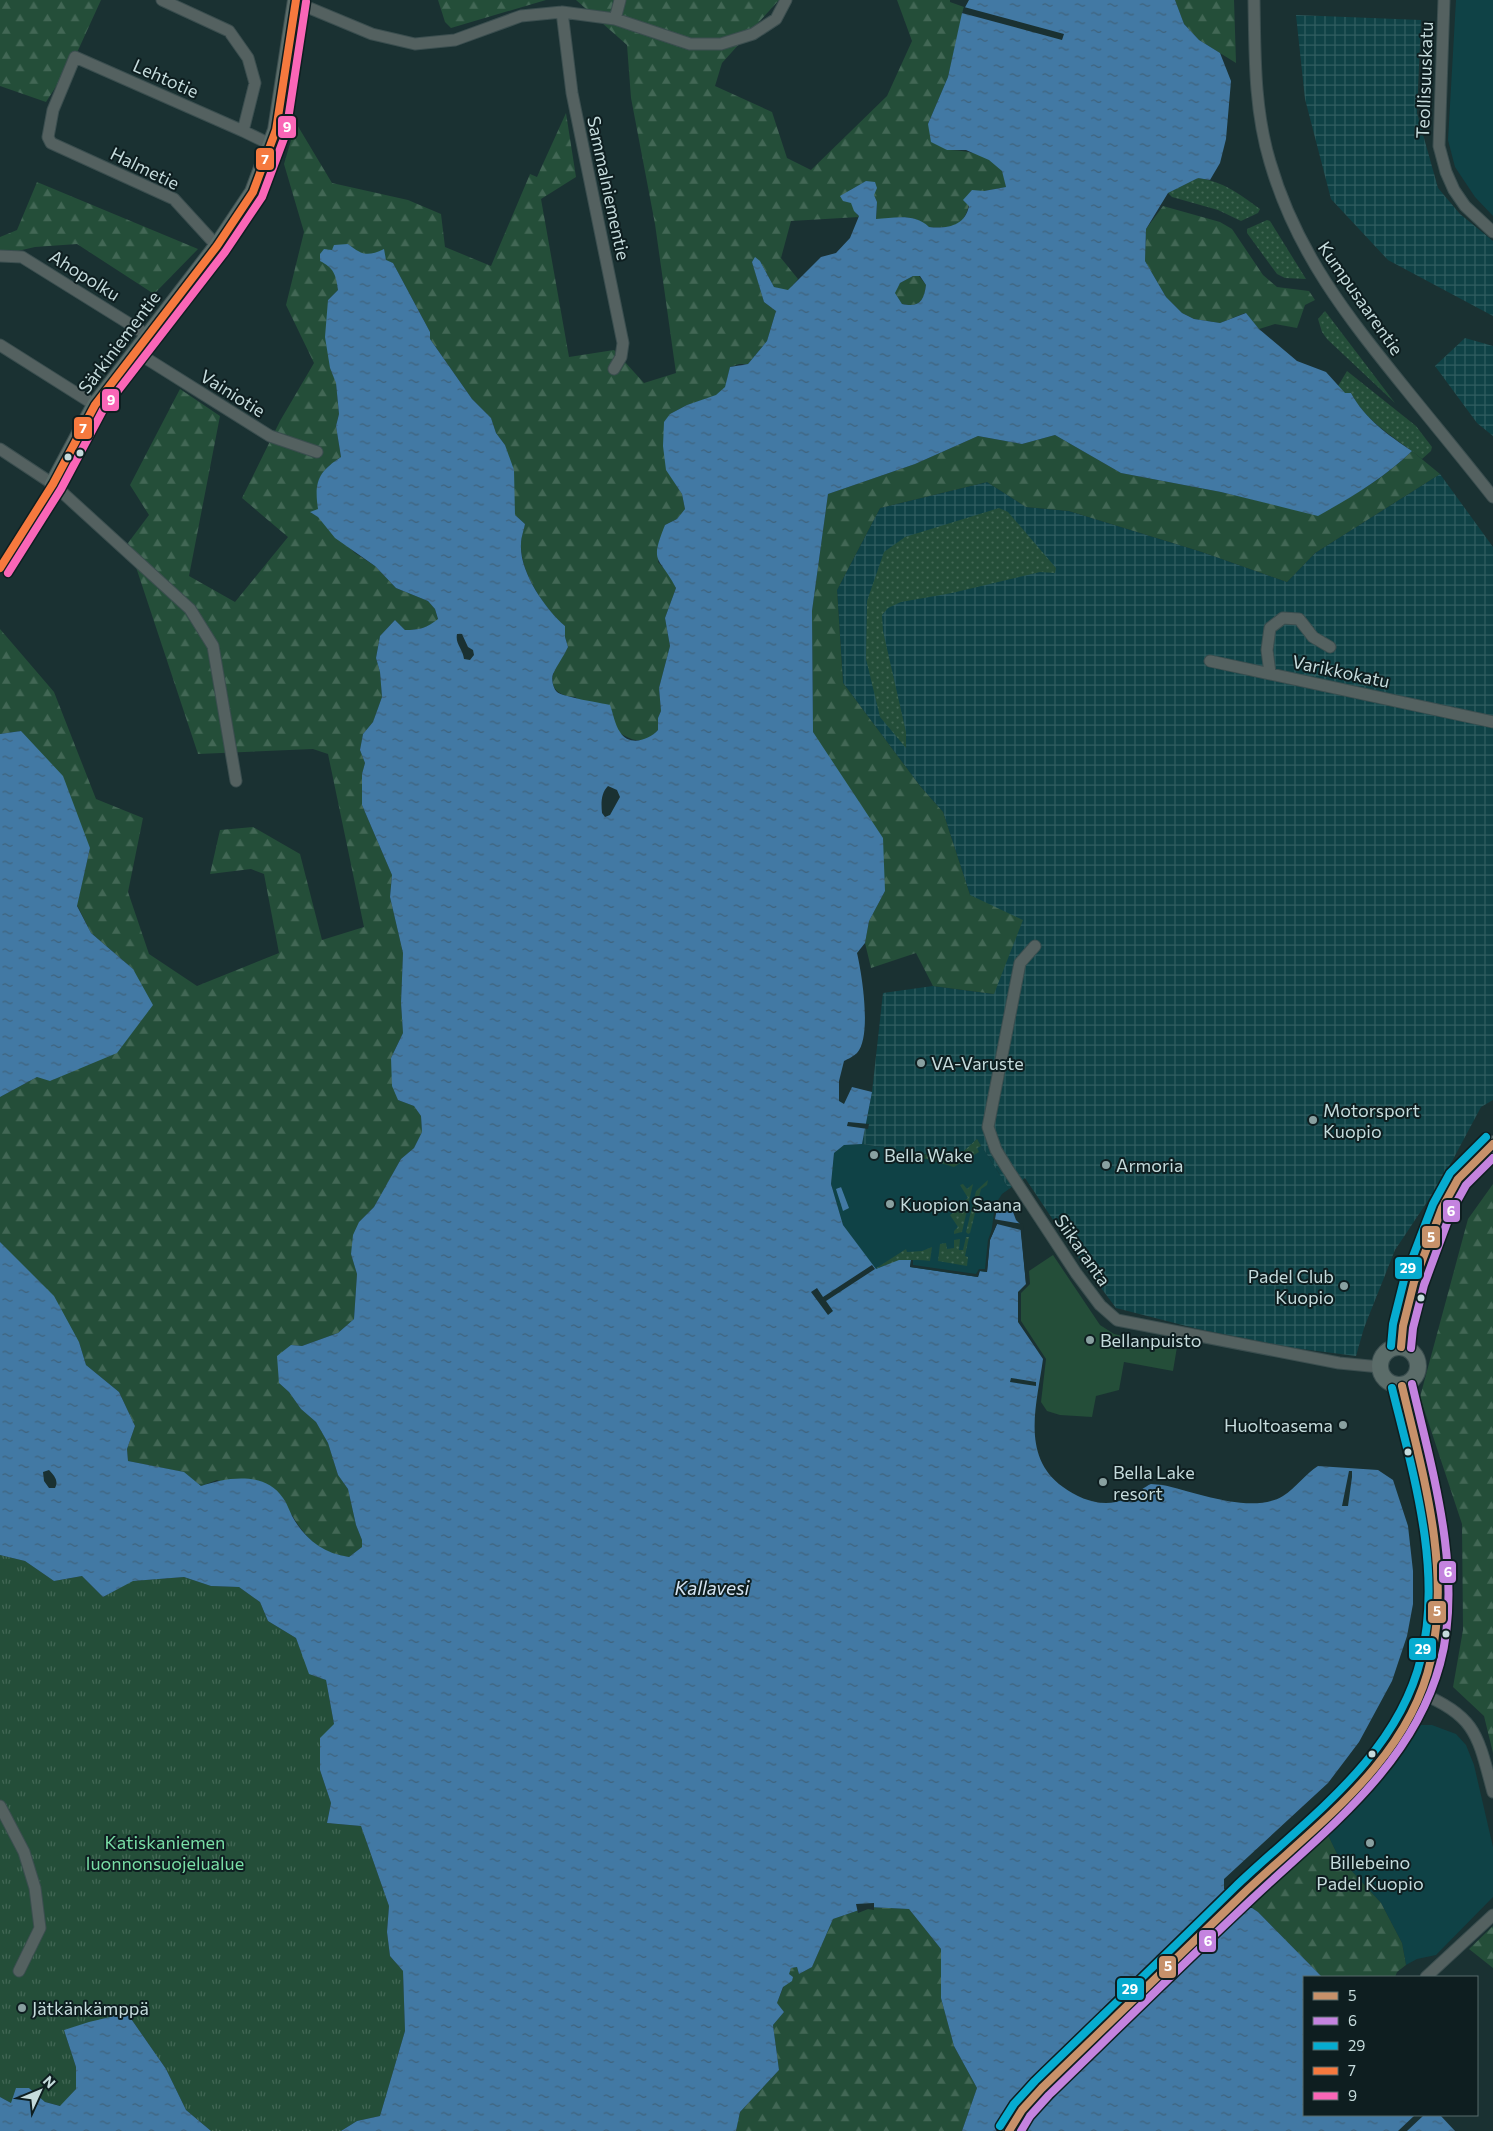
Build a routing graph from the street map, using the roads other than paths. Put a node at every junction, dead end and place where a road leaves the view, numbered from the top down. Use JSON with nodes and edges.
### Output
{"nodes":[{"id":1,"x":162,"y":0,"type":"edge"},
{"id":2,"x":620,"y":0,"type":"edge"},
{"id":3,"x":786,"y":0,"type":"edge"},
{"id":4,"x":1254,"y":0,"type":"edge"},
{"id":5,"x":1444,"y":0,"type":"edge"},
{"id":6,"x":295,"y":1,"type":"edge"},
{"id":7,"x":562,"y":12,"type":"junction"},
{"id":8,"x":614,"y":20,"type":"junction"},
{"id":9,"x":243,"y":131,"type":"junction"},
{"id":10,"x":48,"y":137,"type":"joint"},
{"id":11,"x":272,"y":145,"type":"junction"},
{"id":12,"x":1493,"y":232,"type":"edge"},
{"id":13,"x":218,"y":246,"type":"junction"},
{"id":14,"x":0,"y":256,"type":"edge"},
{"id":15,"x":149,"y":336,"type":"junction"},
{"id":16,"x":0,"y":346,"type":"edge"},
{"id":17,"x":136,"y":352,"type":"junction"},
{"id":18,"x":614,"y":369,"type":"dead end"},
{"id":19,"x":95,"y":405,"type":"junction"},
{"id":20,"x":0,"y":449,"type":"edge"},
{"id":21,"x":318,"y":452,"type":"dead end"},
{"id":22,"x":53,"y":484,"type":"junction"},
{"id":23,"x":1493,"y":497,"type":"edge"},
{"id":24,"x":1330,"y":647,"type":"dead end"},
{"id":25,"x":1210,"y":661,"type":"dead end"},
{"id":26,"x":1270,"y":674,"type":"junction"},
{"id":27,"x":1493,"y":722,"type":"edge"},
{"id":28,"x":236,"y":781,"type":"dead end"},
{"id":29,"x":1035,"y":946,"type":"dead end"},
{"id":30,"x":1493,"y":1144,"type":"edge"},
{"id":31,"x":1401,"y":1347,"type":"junction"},
{"id":32,"x":1380,"y":1367,"type":"junction"},
{"id":33,"x":1402,"y":1386,"type":"junction"},
{"id":34,"x":1420,"y":1693,"type":"junction"},
{"id":35,"x":1493,"y":1792,"type":"edge"},
{"id":36,"x":0,"y":1806,"type":"edge"},
{"id":37,"x":1493,"y":1915,"type":"edge"},
{"id":38,"x":19,"y":1971,"type":"dead end"},
{"id":39,"x":1427,"y":1976,"type":"edge"},
{"id":40,"x":1009,"y":2131,"type":"edge"}],
"edges":[{"from":1,"to":9,"type":"street"},
{"from":2,"to":8,"type":"street"},
{"from":3,"to":8,"type":"street"},
{"from":4,"to":23,"type":"street","name":"Kumpusaarentie"},
{"from":5,"to":12,"type":"street","name":"Teollisuuskatu"},
{"from":6,"to":7,"type":"street"},
{"from":6,"to":11,"type":"main road","name":"Särkiniementie"},
{"from":7,"to":8,"type":"street"},
{"from":7,"to":18,"type":"street","name":"Sammalniementie"},
{"from":9,"to":10,"type":"street","name":"Lehtotie"},
{"from":9,"to":11,"type":"street","name":"Lehtotie"},
{"from":10,"to":13,"type":"street","name":"Halmetie"},
{"from":11,"to":13,"type":"main road","name":"Särkiniementie"},
{"from":13,"to":15,"type":"main road","name":"Särkiniementie"},
{"from":14,"to":15,"type":"street","name":"Ahopolku"},
{"from":15,"to":17,"type":"main road","name":"Särkiniementie"},
{"from":16,"to":19,"type":"street"},
{"from":17,"to":19,"type":"main road","name":"Särkiniementie"},
{"from":17,"to":21,"type":"street","name":"Vainiotie"},
{"from":19,"to":22,"type":"main road","name":"Särkiniementie"},
{"from":20,"to":22,"type":"street"},
{"from":22,"to":28,"type":"street"},
{"from":24,"to":26,"type":"street","name":"Varikkokatu"},
{"from":25,"to":26,"type":"street"},
{"from":26,"to":27,"type":"street","name":"Varikkokatu"},
{"from":29,"to":32,"type":"street","name":"Siikaranta"},
{"from":30,"to":31,"type":"main road"},
{"from":31,"to":32,"type":"main road"},
{"from":31,"to":33,"type":"main road"},
{"from":32,"to":33,"type":"main road"},
{"from":33,"to":34,"type":"main road"},
{"from":34,"to":35,"type":"street"},
{"from":34,"to":40,"type":"main road"},
{"from":36,"to":38,"type":"street"},
{"from":37,"to":39,"type":"street"}]}
